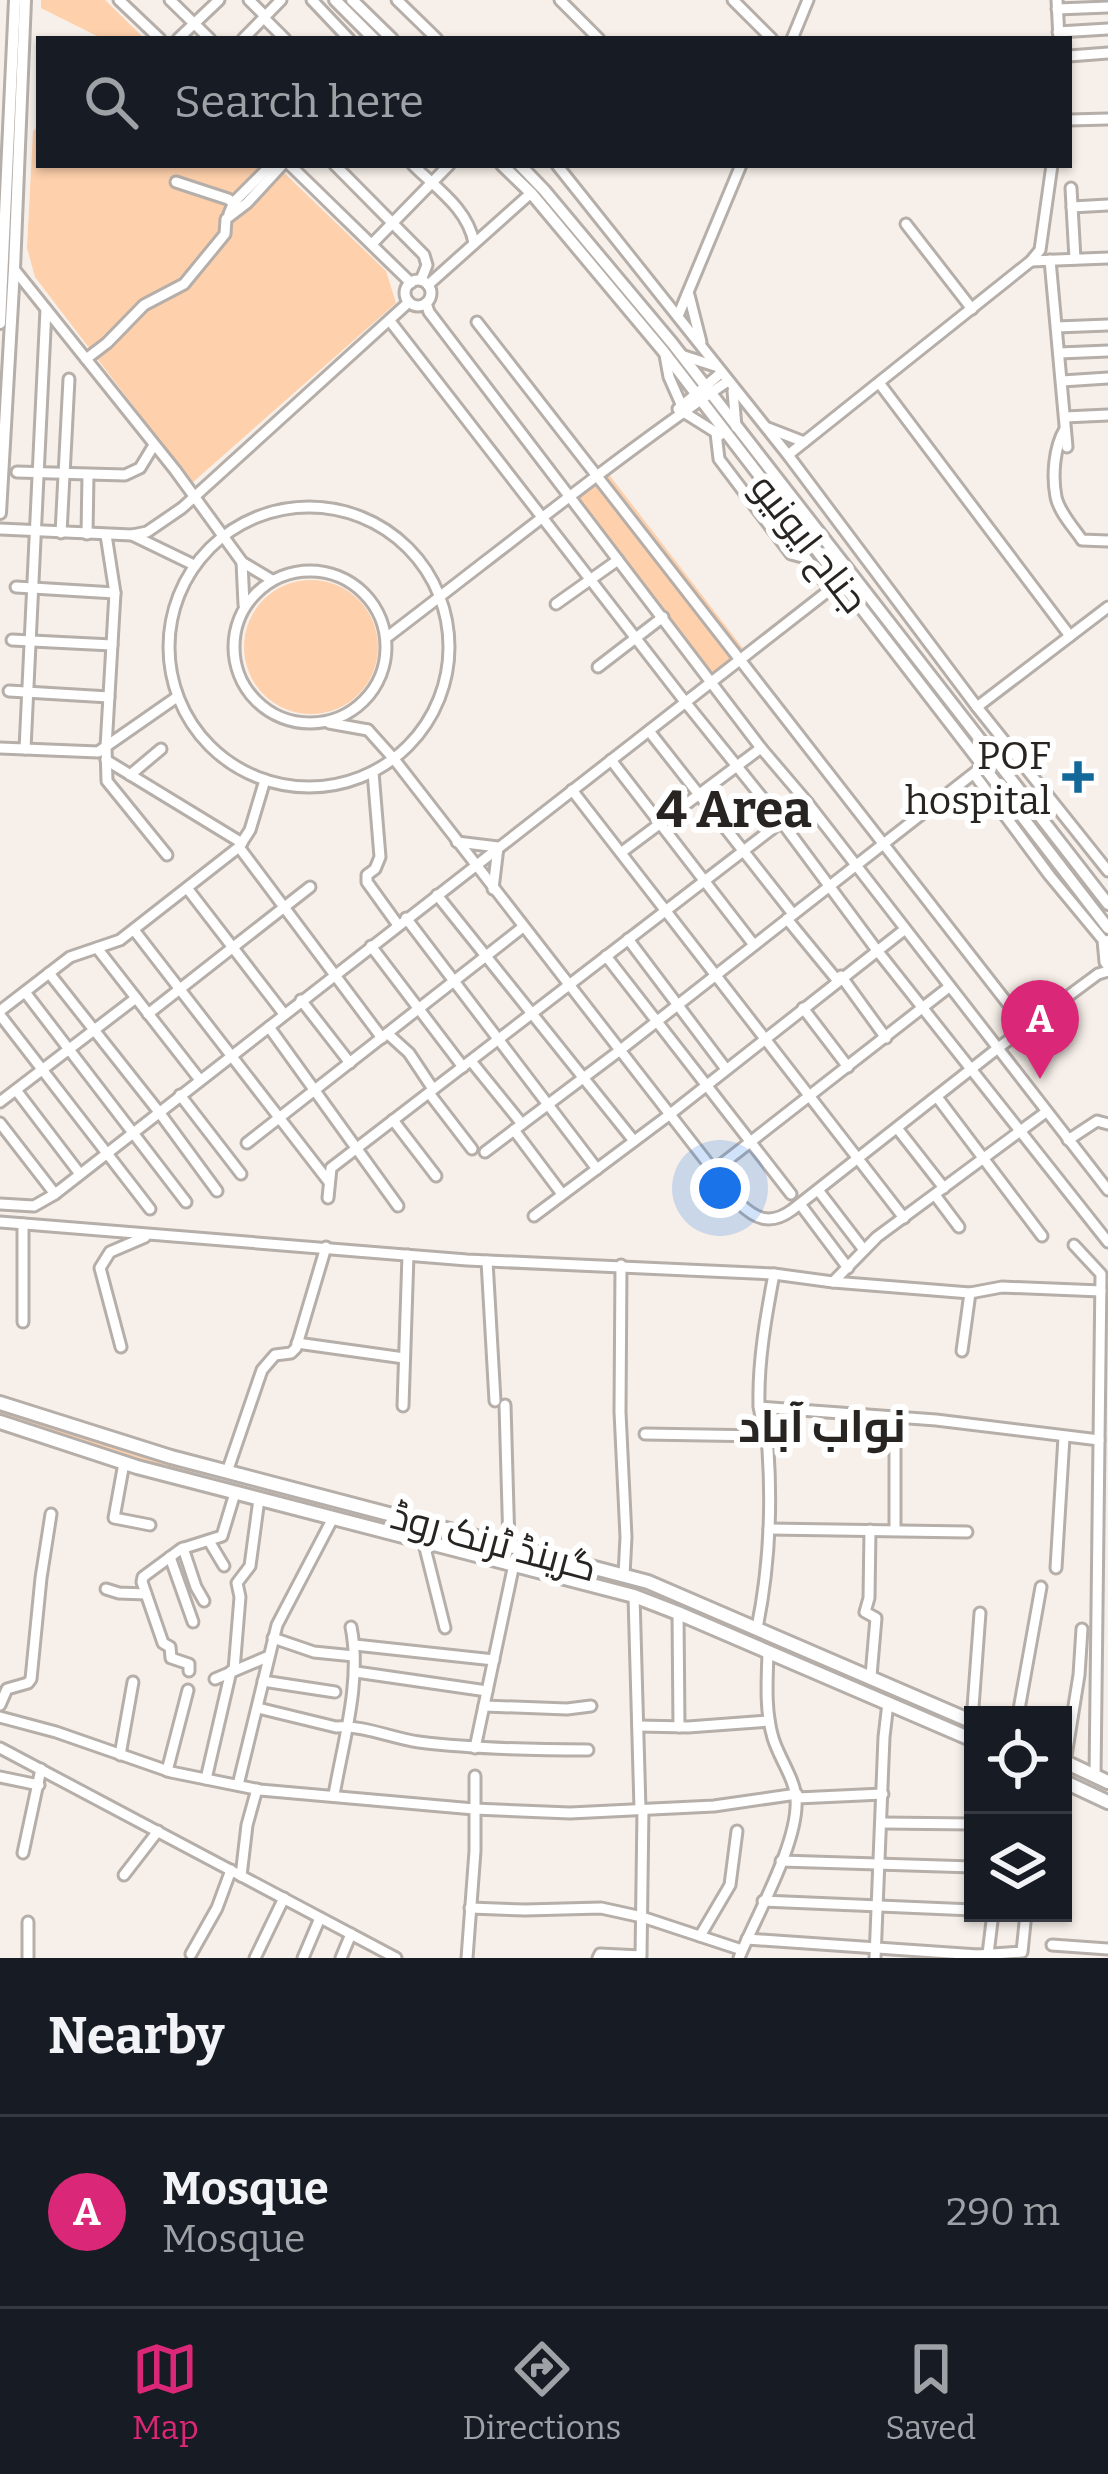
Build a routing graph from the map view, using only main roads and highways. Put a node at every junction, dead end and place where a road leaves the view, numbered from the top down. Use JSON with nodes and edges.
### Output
{"nodes":[{"id":1,"x":15,"y":0,"type":"edge"},
{"id":2,"x":25,"y":0,"type":"edge"},
{"id":3,"x":335,"y":0,"type":"edge"},
{"id":4,"x":352,"y":0,"type":"edge"},
{"id":5,"x":371,"y":36,"type":"edge"},
{"id":6,"x":389,"y":36,"type":"edge"},
{"id":7,"x":505,"y":168,"type":"edge"},
{"id":8,"x":523,"y":168,"type":"edge"},
{"id":9,"x":2,"y":255,"type":"edge"},
{"id":10,"x":14,"y":269,"type":"junction"},
{"id":11,"x":0,"y":323,"type":"edge"},
{"id":12,"x":703,"y":393,"type":"junction"},
{"id":13,"x":0,"y":513,"type":"edge"},
{"id":14,"x":1108,"y":904,"type":"edge"},
{"id":15,"x":1108,"y":928,"type":"edge"},
{"id":16,"x":0,"y":1403,"type":"edge"},
{"id":17,"x":2,"y":1425,"type":"edge"},
{"id":18,"x":338,"y":1501,"type":"junction"},
{"id":19,"x":333,"y":1518,"type":"junction"},
{"id":20,"x":964,"y":1717,"type":"edge"},
{"id":21,"x":964,"y":1736,"type":"edge"},
{"id":22,"x":1072,"y":1766,"type":"edge"},
{"id":23,"x":1101,"y":1779,"type":"edge"},
{"id":24,"x":1072,"y":1785,"type":"edge"},
{"id":25,"x":1108,"y":1802,"type":"edge"}],
"edges":[{"from":1,"to":9,"type":"main road"},
{"from":2,"to":10,"type":"main road"},
{"from":3,"to":5,"type":"main road"},
{"from":4,"to":6,"type":"main road"},
{"from":7,"to":12,"type":"main road","name":"جناح ایونیو"},
{"from":8,"to":12,"type":"main road","name":"جناح ایونیو"},
{"from":9,"to":10,"type":"main road"},
{"from":9,"to":11,"type":"main road"},
{"from":10,"to":13,"type":"main road"},
{"from":12,"to":14,"type":"main road","name":"جناح ایونیو"},
{"from":12,"to":15,"type":"main road","name":"جناح ایونیو"},
{"from":16,"to":18,"type":"highway","name":"گرینڈ ٹرنک روڈ"},
{"from":17,"to":19,"type":"highway","name":"گرینڈ ٹرنک روڈ"},
{"from":18,"to":19,"type":"highway"},
{"from":18,"to":20,"type":"highway","name":"گرینڈ ٹرنک روڈ"},
{"from":19,"to":21,"type":"highway","name":"گرینڈ ٹرنک روڈ"},
{"from":22,"to":23,"type":"highway"},
{"from":24,"to":25,"type":"highway"}]}
